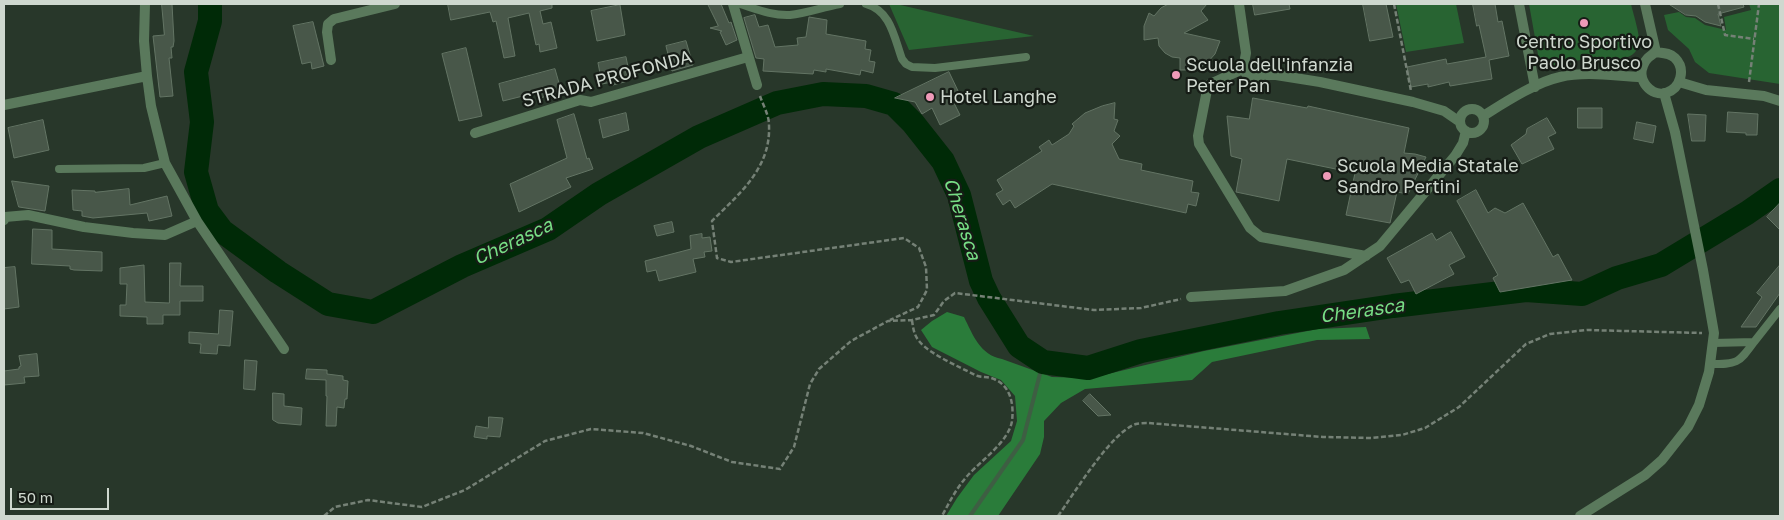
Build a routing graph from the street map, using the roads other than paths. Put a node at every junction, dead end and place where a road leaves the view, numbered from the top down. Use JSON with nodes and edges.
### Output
{"nodes":[{"id":1,"x":144,"y":4,"type":"edge"},
{"id":2,"x":395,"y":4,"type":"edge"},
{"id":3,"x":733,"y":4,"type":"edge"},
{"id":4,"x":740,"y":4,"type":"edge"},
{"id":5,"x":840,"y":4,"type":"edge"},
{"id":6,"x":866,"y":4,"type":"edge"},
{"id":7,"x":1240,"y":4,"type":"edge"},
{"id":8,"x":1519,"y":4,"type":"edge"},
{"id":9,"x":1645,"y":4,"type":"edge"},
{"id":10,"x":1656,"y":52,"type":"junction"},
{"id":11,"x":748,"y":57,"type":"junction"},
{"id":12,"x":1026,"y":57,"type":"dead end"},
{"id":13,"x":331,"y":60,"type":"dead end"},
{"id":14,"x":1243,"y":69,"type":"junction"},
{"id":15,"x":146,"y":76,"type":"junction"},
{"id":16,"x":1642,"y":77,"type":"junction"},
{"id":17,"x":1679,"y":82,"type":"junction"},
{"id":18,"x":757,"y":85,"type":"road end"},
{"id":19,"x":1535,"y":87,"type":"junction"},
{"id":20,"x":1664,"y":93,"type":"junction"},
{"id":21,"x":1780,"y":101,"type":"edge"},
{"id":22,"x":4,"y":105,"type":"edge"},
{"id":23,"x":1483,"y":116,"type":"junction"},
{"id":24,"x":1463,"y":127,"type":"junction"},
{"id":25,"x":475,"y":133,"type":"dead end"},
{"id":26,"x":165,"y":163,"type":"junction"},
{"id":27,"x":59,"y":169,"type":"dead end"},
{"id":28,"x":4,"y":218,"type":"edge"},
{"id":29,"x":196,"y":222,"type":"junction"},
{"id":30,"x":1366,"y":256,"type":"junction"},
{"id":31,"x":1191,"y":297,"type":"road end"},
{"id":32,"x":1780,"y":309,"type":"edge"},
{"id":33,"x":1714,"y":338,"type":"junction"},
{"id":34,"x":1754,"y":342,"type":"junction"},
{"id":35,"x":284,"y":350,"type":"dead end"},
{"id":36,"x":1710,"y":364,"type":"junction"},
{"id":37,"x":1580,"y":516,"type":"edge"}],
"edges":[{"from":1,"to":15,"type":"street"},
{"from":2,"to":13,"type":"street"},
{"from":3,"to":11,"type":"street"},
{"from":4,"to":5,"type":"lane"},
{"from":6,"to":12,"type":"lane"},
{"from":7,"to":14,"type":"street"},
{"from":8,"to":19,"type":"street"},
{"from":9,"to":10,"type":"street"},
{"from":10,"to":16,"type":"street"},
{"from":10,"to":17,"type":"street"},
{"from":11,"to":18,"type":"street"},
{"from":11,"to":25,"type":"street","name":"STRADA PROFONDA"},
{"from":14,"to":24,"type":"street"},
{"from":14,"to":30,"type":"street"},
{"from":15,"to":22,"type":"street"},
{"from":15,"to":26,"type":"street"},
{"from":16,"to":19,"type":"street"},
{"from":16,"to":20,"type":"street"},
{"from":17,"to":20,"type":"street"},
{"from":17,"to":21,"type":"street"},
{"from":19,"to":23,"type":"street"},
{"from":20,"to":33,"type":"street"},
{"from":23,"to":24,"type":"street"},
{"from":23,"to":24,"type":"street"},
{"from":24,"to":30,"type":"street"},
{"from":26,"to":27,"type":"lane"},
{"from":26,"to":29,"type":"street"},
{"from":28,"to":29,"type":"street"},
{"from":29,"to":35,"type":"street"},
{"from":30,"to":31,"type":"street"},
{"from":32,"to":34,"type":"lane"},
{"from":33,"to":34,"type":"lane"},
{"from":33,"to":36,"type":"street"},
{"from":34,"to":36,"type":"lane"},
{"from":36,"to":37,"type":"street"}]}
